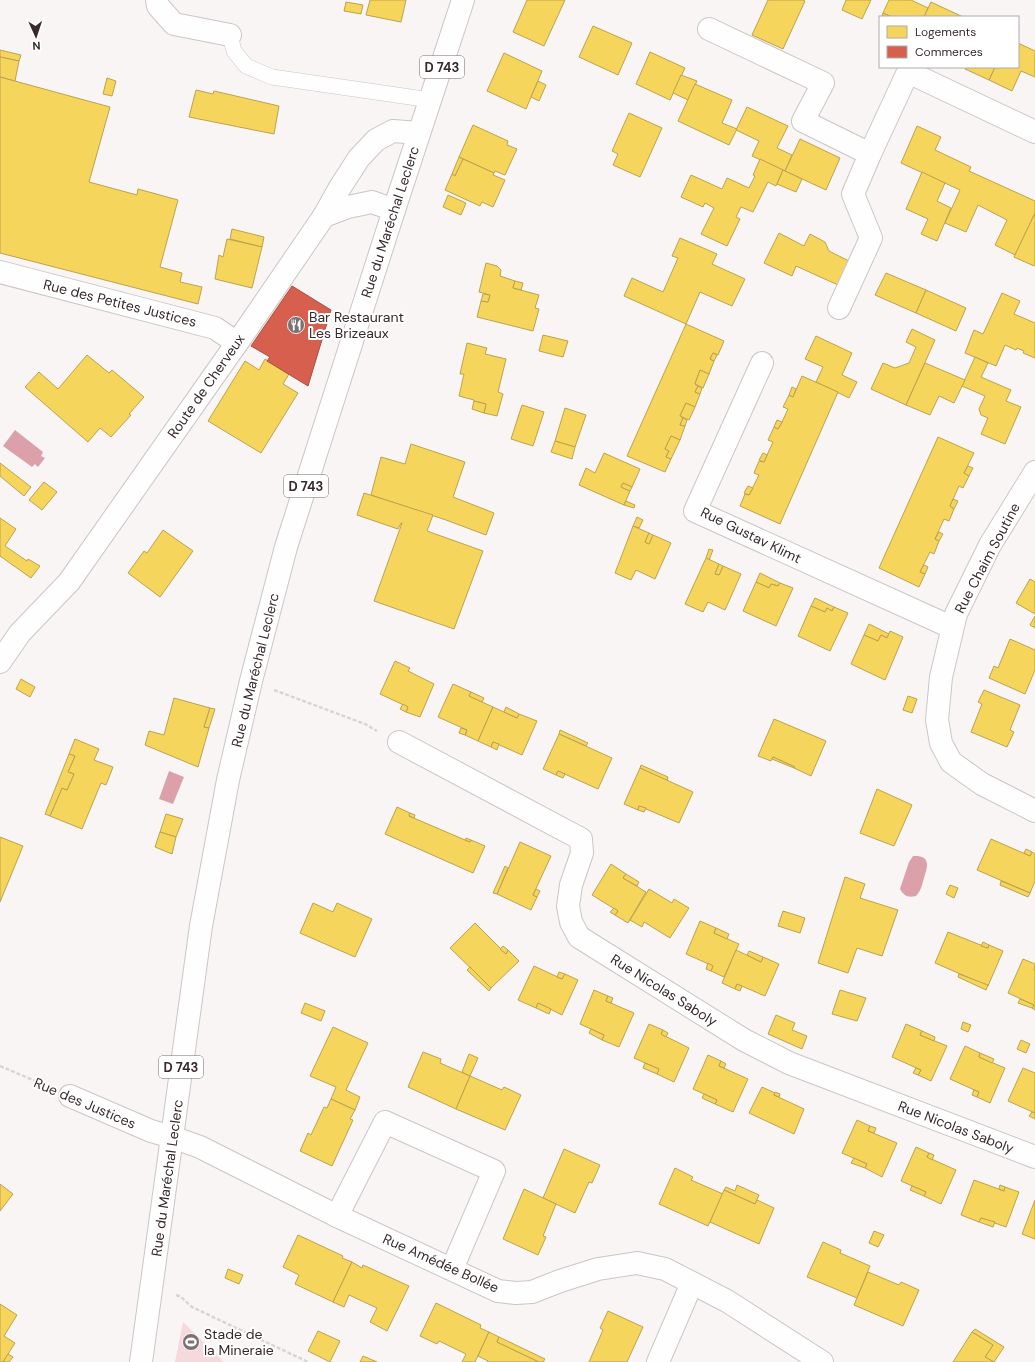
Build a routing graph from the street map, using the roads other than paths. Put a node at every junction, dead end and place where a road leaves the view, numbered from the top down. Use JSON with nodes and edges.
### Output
{"nodes":[{"id":1,"x":157,"y":0,"type":"edge"},
{"id":2,"x":463,"y":0,"type":"edge"},
{"id":3,"x":709,"y":29,"type":"dead end"},
{"id":4,"x":230,"y":35,"type":"joint"},
{"id":5,"x":431,"y":100,"type":"junction"},
{"id":6,"x":1035,"y":132,"type":"edge"},
{"id":7,"x":419,"y":133,"type":"junction"},
{"id":8,"x":870,"y":154,"type":"junction"},
{"id":9,"x":394,"y":210,"type":"junction"},
{"id":10,"x":324,"y":216,"type":"junction"},
{"id":11,"x":0,"y":272,"type":"edge"},
{"id":12,"x":840,"y":308,"type":"dead end"},
{"id":13,"x":237,"y":343,"type":"junction"},
{"id":14,"x":762,"y":363,"type":"dead end"},
{"id":15,"x":1035,"y":472,"type":"edge"},
{"id":16,"x":952,"y":627,"type":"junction"},
{"id":17,"x":0,"y":662,"type":"edge"},
{"id":18,"x":399,"y":742,"type":"road end"},
{"id":19,"x":1035,"y":811,"type":"edge"},
{"id":20,"x":70,"y":1096,"type":"road end"},
{"id":21,"x":172,"y":1137,"type":"junction"},
{"id":22,"x":1035,"y":1157,"type":"edge"},
{"id":23,"x":337,"y":1216,"type":"junction"},
{"id":24,"x":452,"y":1269,"type":"junction"},
{"id":25,"x":692,"y":1283,"type":"junction"},
{"id":26,"x":816,"y":1360,"type":"edge"},
{"id":27,"x":141,"y":1362,"type":"edge"},
{"id":28,"x":658,"y":1362,"type":"edge"}],
"edges":[{"from":1,"to":4,"type":"street"},
{"from":2,"to":5,"type":"street","name":"Rue du Maréchal Leclerc","number":"D 743"},
{"from":3,"to":8,"type":"street"},
{"from":4,"to":5,"type":"lane"},
{"from":5,"to":7,"type":"street","name":"Rue du Maréchal Leclerc","number":"D 743"},
{"from":6,"to":8,"type":"street"},
{"from":7,"to":9,"type":"street","name":"Rue du Maréchal Leclerc","number":"D 743"},
{"from":7,"to":10,"type":"street","name":"Route de Cherveux"},
{"from":8,"to":12,"type":"street"},
{"from":9,"to":10,"type":"street"},
{"from":9,"to":21,"type":"street","name":"Rue du Maréchal Leclerc","number":"D 743"},
{"from":10,"to":13,"type":"street","name":"Route de Cherveux"},
{"from":11,"to":13,"type":"street","name":"Rue des Petites Justices"},
{"from":13,"to":17,"type":"street","name":"Route de Cherveux"},
{"from":14,"to":16,"type":"street","name":"Rue Gustav Klimt"},
{"from":15,"to":16,"type":"street","name":"Rue Chaim Soutine"},
{"from":16,"to":19,"type":"street","name":"Rue Chaim Soutine"},
{"from":18,"to":22,"type":"street","name":"Rue Nicolas Saboly"},
{"from":20,"to":21,"type":"street","name":"Rue des Justices"},
{"from":21,"to":23,"type":"street","name":"Rue Amédée Bollée"},
{"from":21,"to":27,"type":"street","name":"Rue du Maréchal Leclerc","number":"D 743"},
{"from":23,"to":24,"type":"street","name":"Rue Amédée Bollée"},
{"from":23,"to":24,"type":"street"},
{"from":24,"to":25,"type":"street","name":"Rue Amédée Bollée"},
{"from":25,"to":26,"type":"street","name":"Rue Amédée Bollée"},
{"from":25,"to":28,"type":"street"}]}
